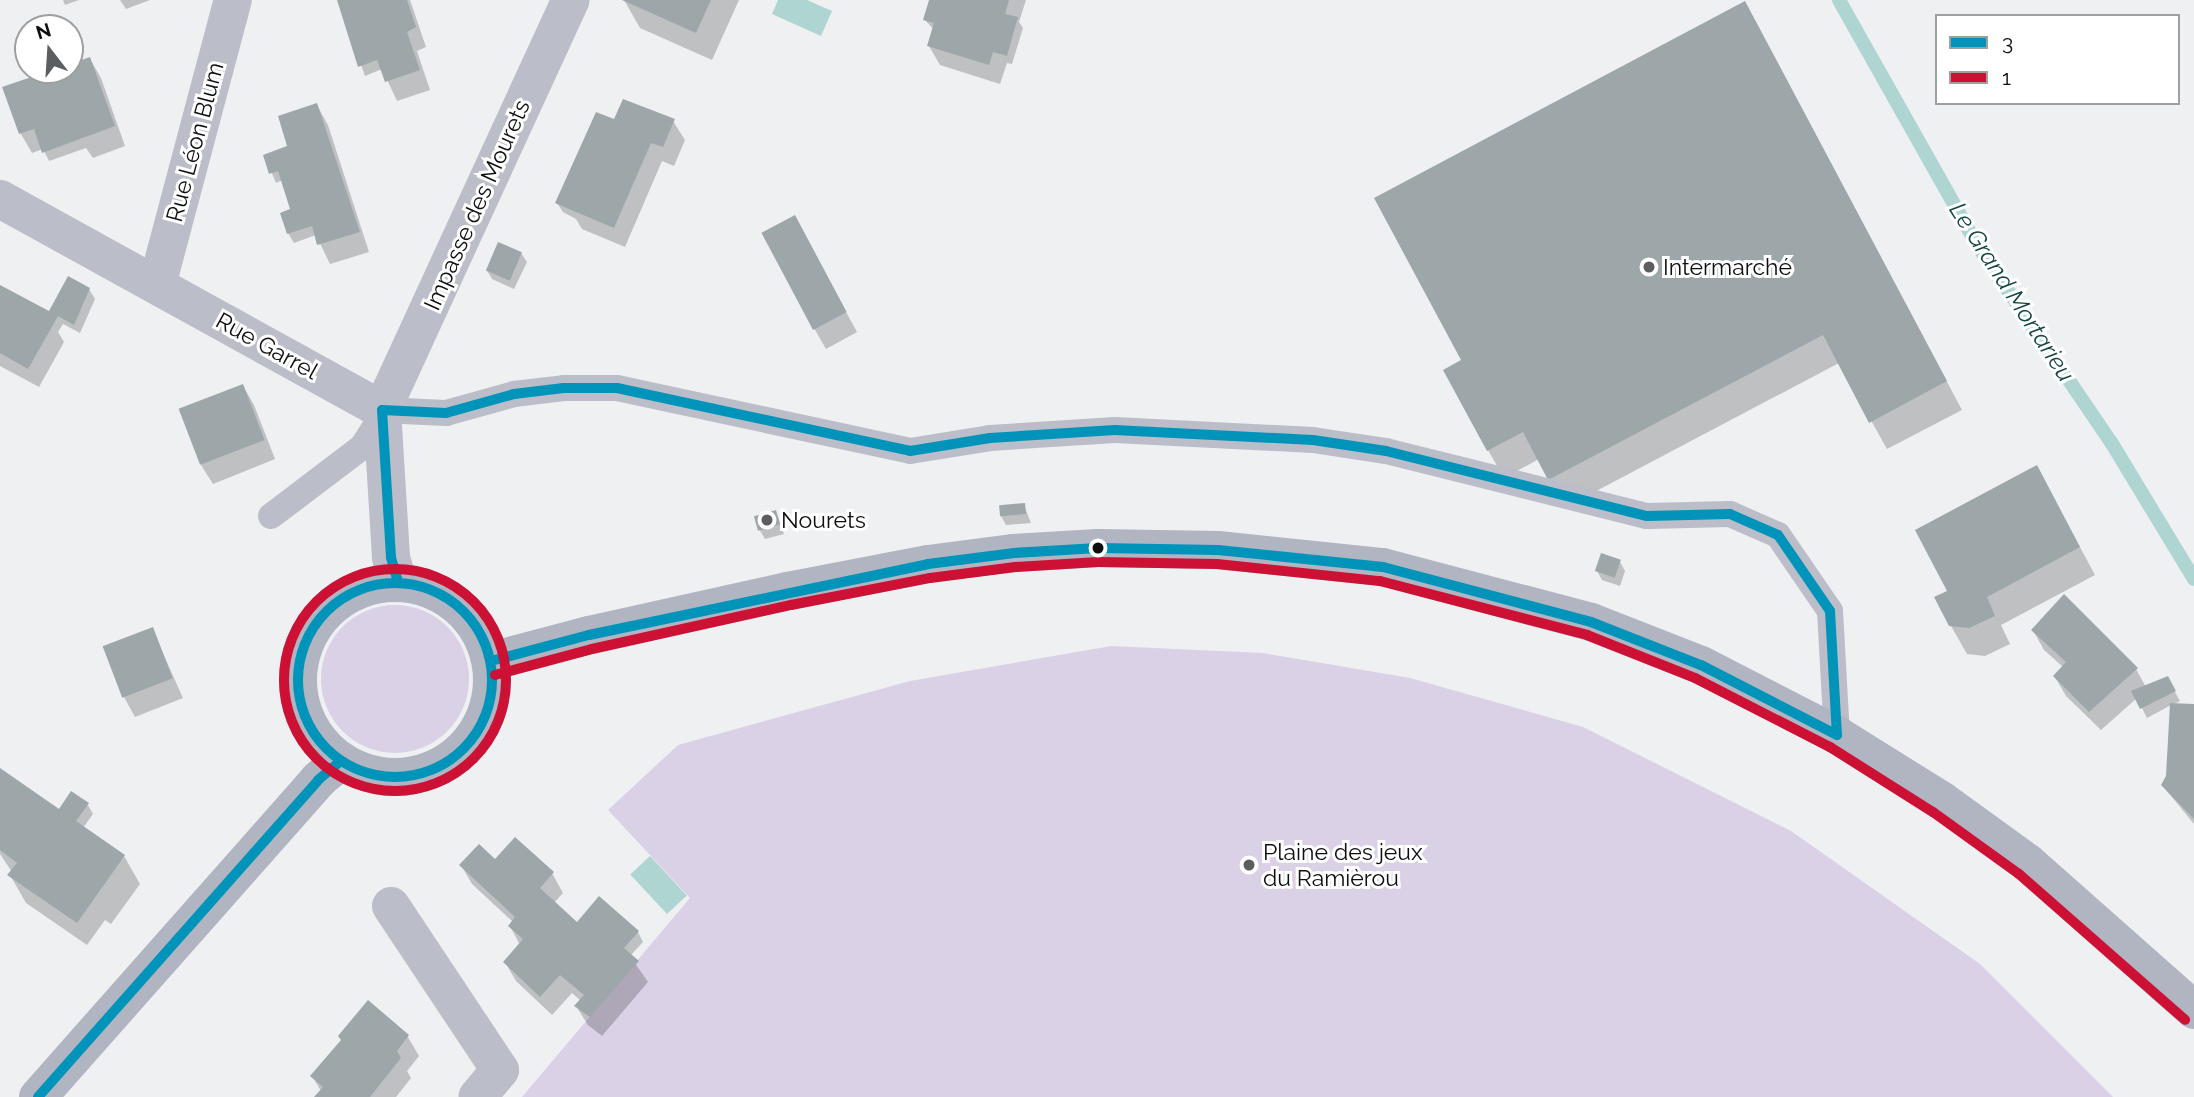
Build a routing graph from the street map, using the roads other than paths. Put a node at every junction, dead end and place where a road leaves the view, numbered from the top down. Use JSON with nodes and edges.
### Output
{"nodes":[{"id":1,"x":233,"y":0,"type":"edge"},
{"id":2,"x":570,"y":0,"type":"edge"},
{"id":3,"x":0,"y":198,"type":"edge"},
{"id":4,"x":157,"y":285,"type":"junction"},
{"id":5,"x":382,"y":414,"type":"junction"},
{"id":6,"x":271,"y":516,"type":"dead end"},
{"id":7,"x":398,"y":582,"type":"junction"},
{"id":8,"x":491,"y":661,"type":"junction"},
{"id":9,"x":1837,"y":734,"type":"junction"},
{"id":10,"x":341,"y":761,"type":"junction"},
{"id":11,"x":391,"y":906,"type":"dead end"},
{"id":12,"x":2194,"y":1010,"type":"edge"},
{"id":13,"x":38,"y":1097,"type":"edge"},
{"id":14,"x":477,"y":1097,"type":"edge"}],
"edges":[{"from":1,"to":4,"type":"street","name":"Rue Léon Blum"},
{"from":2,"to":5,"type":"street","name":"Impasse des Mourets"},
{"from":3,"to":4,"type":"street","name":"Rue Garrel"},
{"from":4,"to":5,"type":"street","name":"Rue Garrel"},
{"from":5,"to":6,"type":"lane"},
{"from":5,"to":7,"type":"street"},
{"from":5,"to":9,"type":"lane"},
{"from":7,"to":8,"type":"main road"},
{"from":7,"to":10,"type":"main road"},
{"from":8,"to":9,"type":"main road"},
{"from":8,"to":10,"type":"main road"},
{"from":9,"to":12,"type":"main road"},
{"from":10,"to":13,"type":"main road"},
{"from":11,"to":14,"type":"street"}]}
